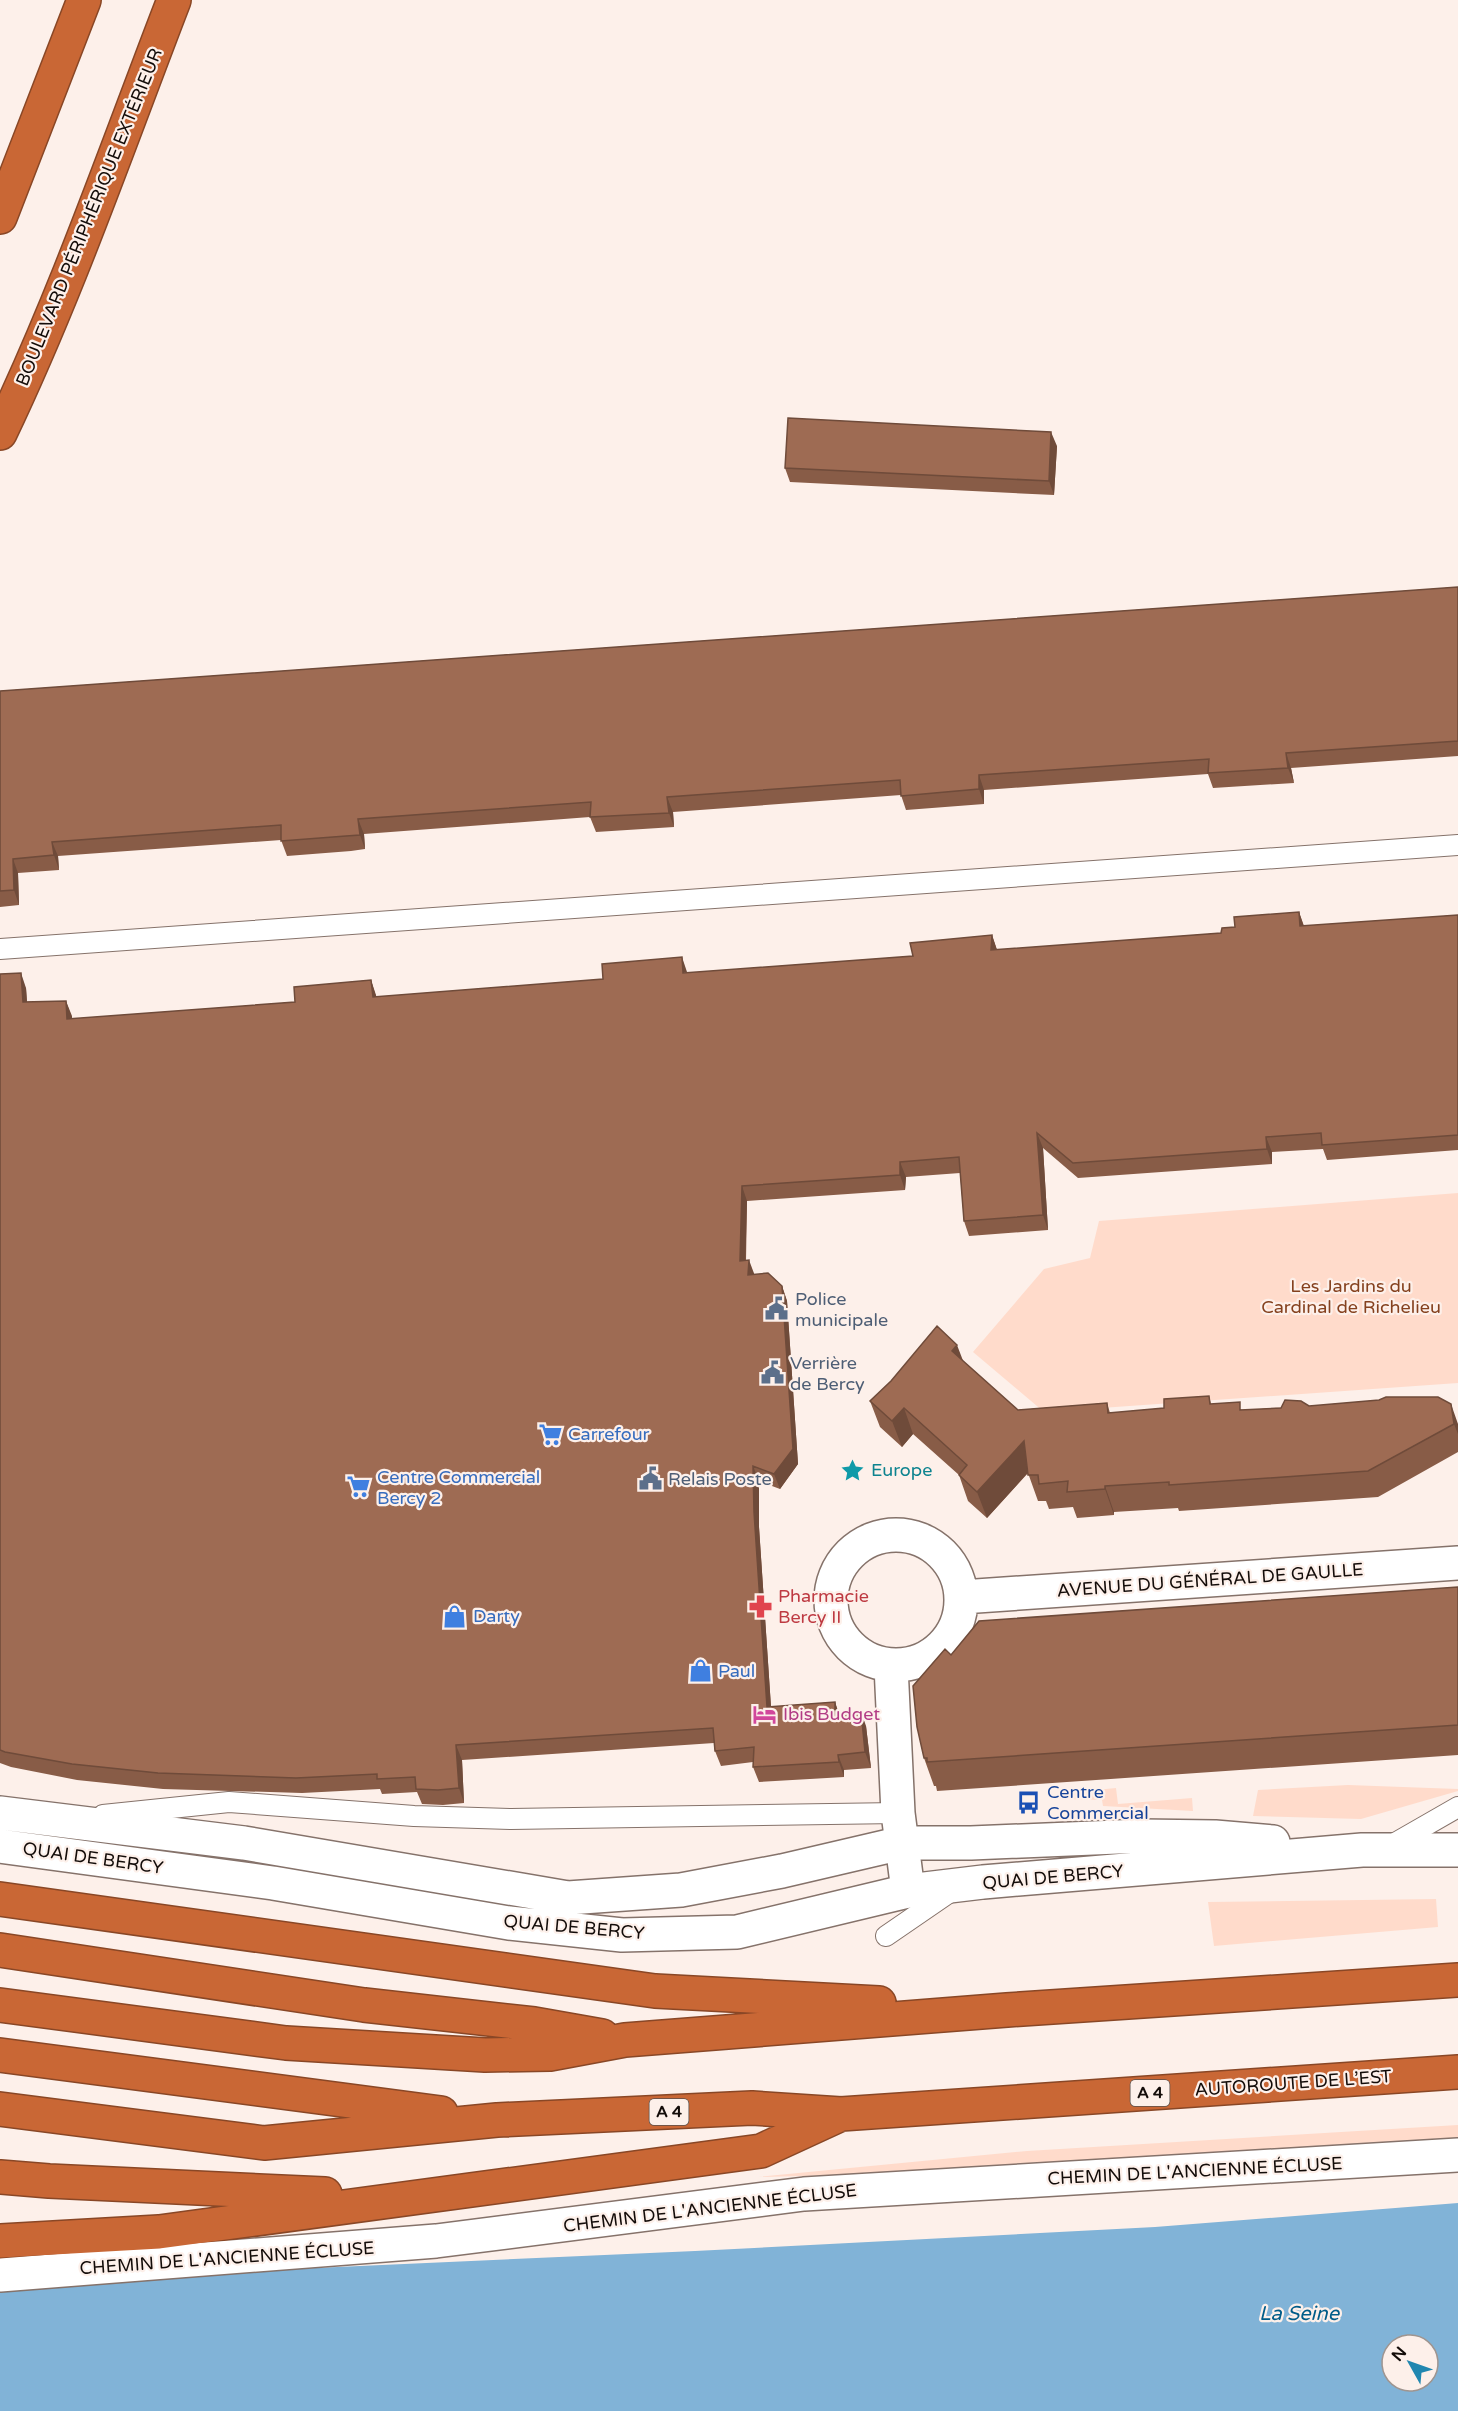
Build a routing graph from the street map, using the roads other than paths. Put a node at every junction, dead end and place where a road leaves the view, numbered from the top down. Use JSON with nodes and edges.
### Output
{"nodes":[{"id":1,"x":84,"y":0,"type":"edge"},
{"id":2,"x":174,"y":0,"type":"edge"},
{"id":3,"x":0,"y":217,"type":"edge"},
{"id":4,"x":0,"y":433,"type":"edge"},
{"id":5,"x":1458,"y":845,"type":"edge"},
{"id":6,"x":0,"y":949,"type":"edge"},
{"id":7,"x":1458,"y":1563,"type":"edge"},
{"id":8,"x":962,"y":1597,"type":"junction"},
{"id":9,"x":891,"y":1666,"type":"junction"},
{"id":10,"x":1458,"y":1807,"type":"edge"},
{"id":11,"x":0,"y":1813,"type":"edge"},
{"id":12,"x":56,"y":1820,"type":"junction"},
{"id":13,"x":900,"y":1828,"type":"junction"},
{"id":14,"x":0,"y":1846,"type":"edge"},
{"id":15,"x":1373,"y":1850,"type":"junction"},
{"id":16,"x":1458,"y":1850,"type":"edge"},
{"id":17,"x":962,"y":1885,"type":"junction"},
{"id":18,"x":908,"y":1891,"type":"junction"},
{"id":19,"x":0,"y":1899,"type":"edge"},
{"id":20,"x":886,"y":1936,"type":"dead end"},
{"id":21,"x":0,"y":1950,"type":"edge"},
{"id":22,"x":1458,"y":1980,"type":"edge"},
{"id":23,"x":0,"y":2005,"type":"edge"},
{"id":24,"x":1006,"y":2010,"type":"junction"},
{"id":25,"x":625,"y":2040,"type":"junction"},
{"id":26,"x":0,"y":2055,"type":"edge"},
{"id":27,"x":1458,"y":2072,"type":"edge"},
{"id":28,"x":0,"y":2109,"type":"edge"},
{"id":29,"x":841,"y":2114,"type":"junction"},
{"id":30,"x":497,"y":2120,"type":"junction"},
{"id":31,"x":1458,"y":2155,"type":"edge"},
{"id":32,"x":0,"y":2177,"type":"edge"},
{"id":33,"x":417,"y":2196,"type":"junction"},
{"id":34,"x":0,"y":2241,"type":"edge"},
{"id":35,"x":0,"y":2275,"type":"edge"}],
"edges":[{"from":1,"to":3,"type":"highway"},
{"from":2,"to":4,"type":"highway","name":"BOULEVARD PÉRIPHÉRIQUE EXTÉRIEUR"},
{"from":5,"to":6,"type":"lane"},
{"from":7,"to":8,"type":"main road","name":"AVENUE DU GÉNÉRAL DE GAULLE"},
{"from":8,"to":9,"type":"main road"},
{"from":8,"to":9,"type":"main road"},
{"from":9,"to":13,"type":"main road"},
{"from":10,"to":15,"type":"lane"},
{"from":11,"to":12,"type":"main road","name":"QUAI DE BERCY"},
{"from":12,"to":13,"type":"lane"},
{"from":12,"to":13,"type":"main road","name":"QUAI DE BERCY"},
{"from":13,"to":15,"type":"main road","name":"QUAI DE BERCY"},
{"from":13,"to":18,"type":"main road"},
{"from":14,"to":18,"type":"main road","name":"QUAI DE BERCY"},
{"from":15,"to":16,"type":"main road","name":"QUAI DE BERCY"},
{"from":15,"to":17,"type":"main road","name":"QUAI DE BERCY"},
{"from":17,"to":18,"type":"main road","name":"QUAI DE BERCY"},
{"from":17,"to":20,"type":"lane"},
{"from":19,"to":24,"type":"highway"},
{"from":21,"to":25,"type":"highway"},
{"from":22,"to":24,"type":"highway"},
{"from":23,"to":25,"type":"highway"},
{"from":24,"to":25,"type":"highway"},
{"from":26,"to":30,"type":"highway"},
{"from":27,"to":29,"type":"highway","name":"AUTOROUTE DE L’EST","number":"A 4"},
{"from":28,"to":30,"type":"highway"},
{"from":29,"to":30,"type":"highway","number":"A 4"},
{"from":29,"to":33,"type":"highway"},
{"from":31,"to":35,"type":"main road","name":"CHEMIN DE L'ANCIENNE ÉCLUSE"},
{"from":32,"to":33,"type":"highway"},
{"from":33,"to":34,"type":"highway"}]}
